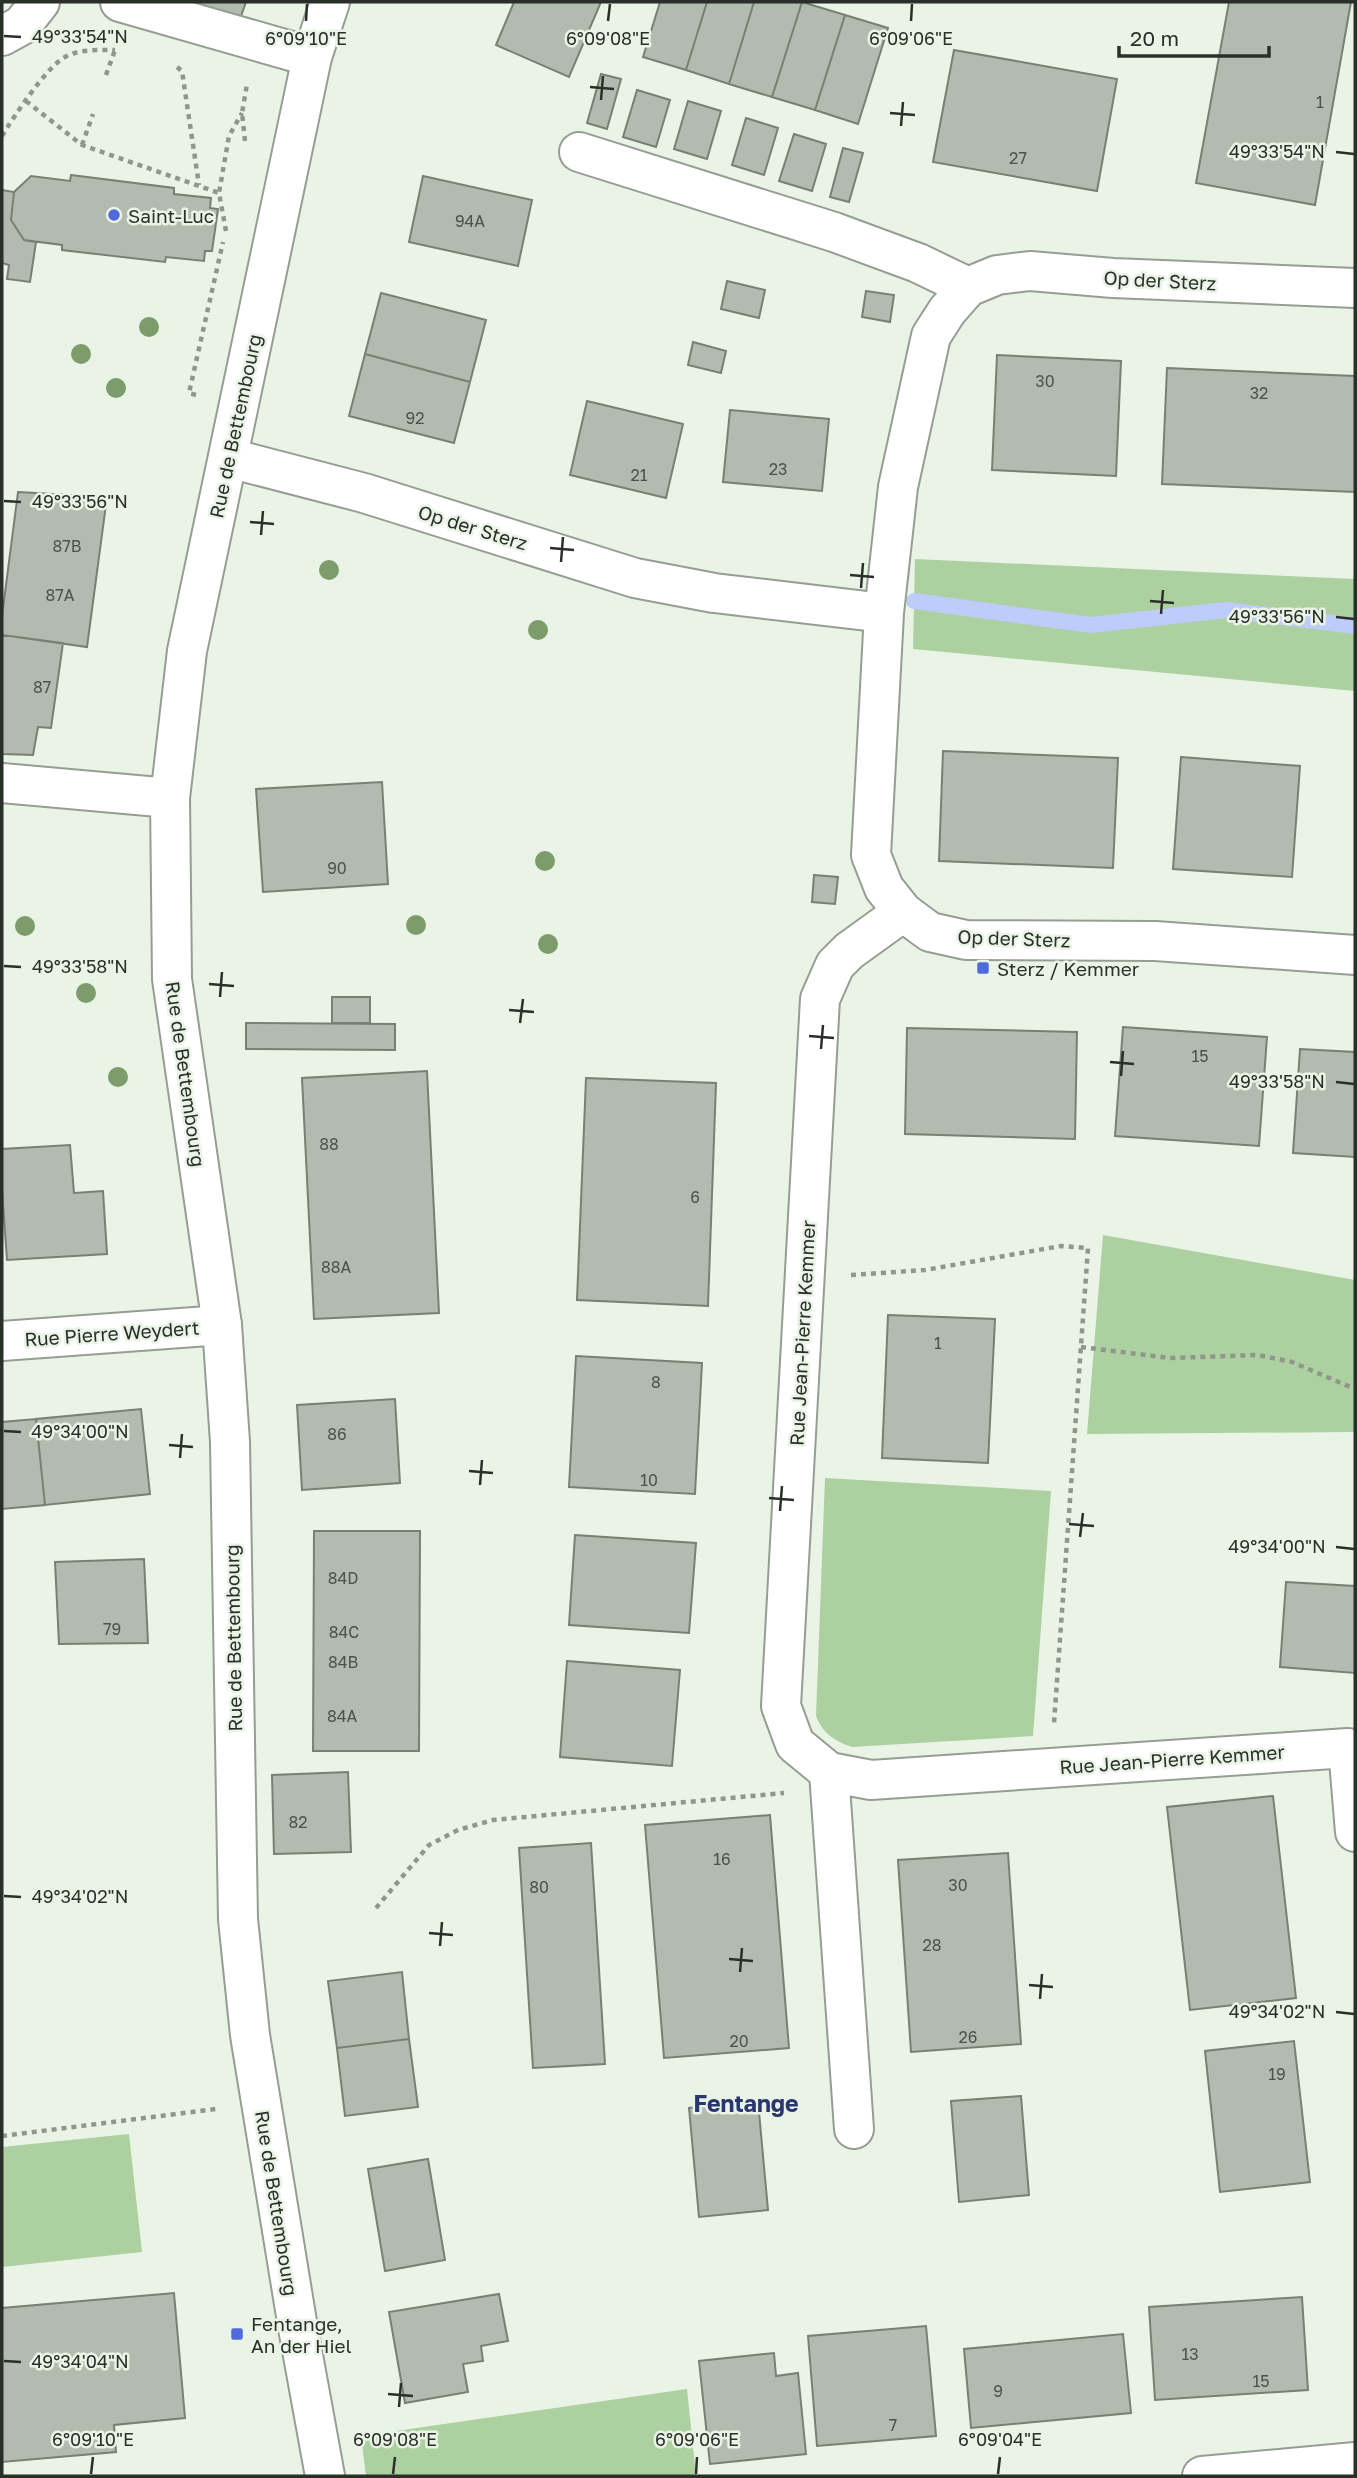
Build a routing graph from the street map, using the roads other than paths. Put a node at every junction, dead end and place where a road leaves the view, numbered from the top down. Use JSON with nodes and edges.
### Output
{"nodes":[{"id":1,"x":40,"y":2,"type":"edge"},
{"id":2,"x":120,"y":2,"type":"edge"},
{"id":3,"x":330,"y":2,"type":"edge"},
{"id":4,"x":2,"y":36,"type":"edge"},
{"id":5,"x":312,"y":57,"type":"junction"},
{"id":6,"x":579,"y":152,"type":"dead end"},
{"id":7,"x":968,"y":287,"type":"junction"},
{"id":8,"x":1355,"y":288,"type":"edge"},
{"id":9,"x":229,"y":458,"type":"junction"},
{"id":10,"x":884,"y":613,"type":"junction"},
{"id":11,"x":2,"y":783,"type":"edge"},
{"id":12,"x":170,"y":798,"type":"junction"},
{"id":13,"x":903,"y":912,"type":"junction"},
{"id":14,"x":1355,"y":955,"type":"edge"},
{"id":15,"x":222,"y":1325,"type":"junction"},
{"id":16,"x":2,"y":1341,"type":"edge"},
{"id":17,"x":829,"y":1772,"type":"junction"},
{"id":18,"x":1355,"y":1832,"type":"edge"},
{"id":19,"x":855,"y":2129,"type":"dead end"},
{"id":20,"x":1355,"y":2462,"type":"edge"},
{"id":21,"x":325,"y":2476,"type":"edge"},
{"id":22,"x":1202,"y":2476,"type":"edge"}],
"edges":[{"from":1,"to":4,"type":"street"},
{"from":2,"to":5,"type":"street"},
{"from":3,"to":5,"type":"street","name":"Rue de Bettembourg"},
{"from":5,"to":9,"type":"street","name":"Rue de Bettembourg"},
{"from":6,"to":7,"type":"street"},
{"from":7,"to":8,"type":"street","name":"Op der Sterz"},
{"from":7,"to":10,"type":"street","name":"Op der Sterz"},
{"from":9,"to":10,"type":"street","name":"Op der Sterz"},
{"from":9,"to":12,"type":"street","name":"Rue de Bettembourg"},
{"from":10,"to":13,"type":"street","name":"Op der Sterz"},
{"from":11,"to":12,"type":"street"},
{"from":12,"to":15,"type":"street","name":"Rue de Bettembourg"},
{"from":13,"to":14,"type":"street","name":"Op der Sterz"},
{"from":13,"to":17,"type":"street","name":"Rue Jean-Pierre Kemmer"},
{"from":15,"to":16,"type":"street","name":"Rue Pierre Weydert"},
{"from":15,"to":21,"type":"street","name":"Rue de Bettembourg"},
{"from":17,"to":18,"type":"street","name":"Rue Jean-Pierre Kemmer"},
{"from":17,"to":19,"type":"street"},
{"from":20,"to":22,"type":"street"}]}
